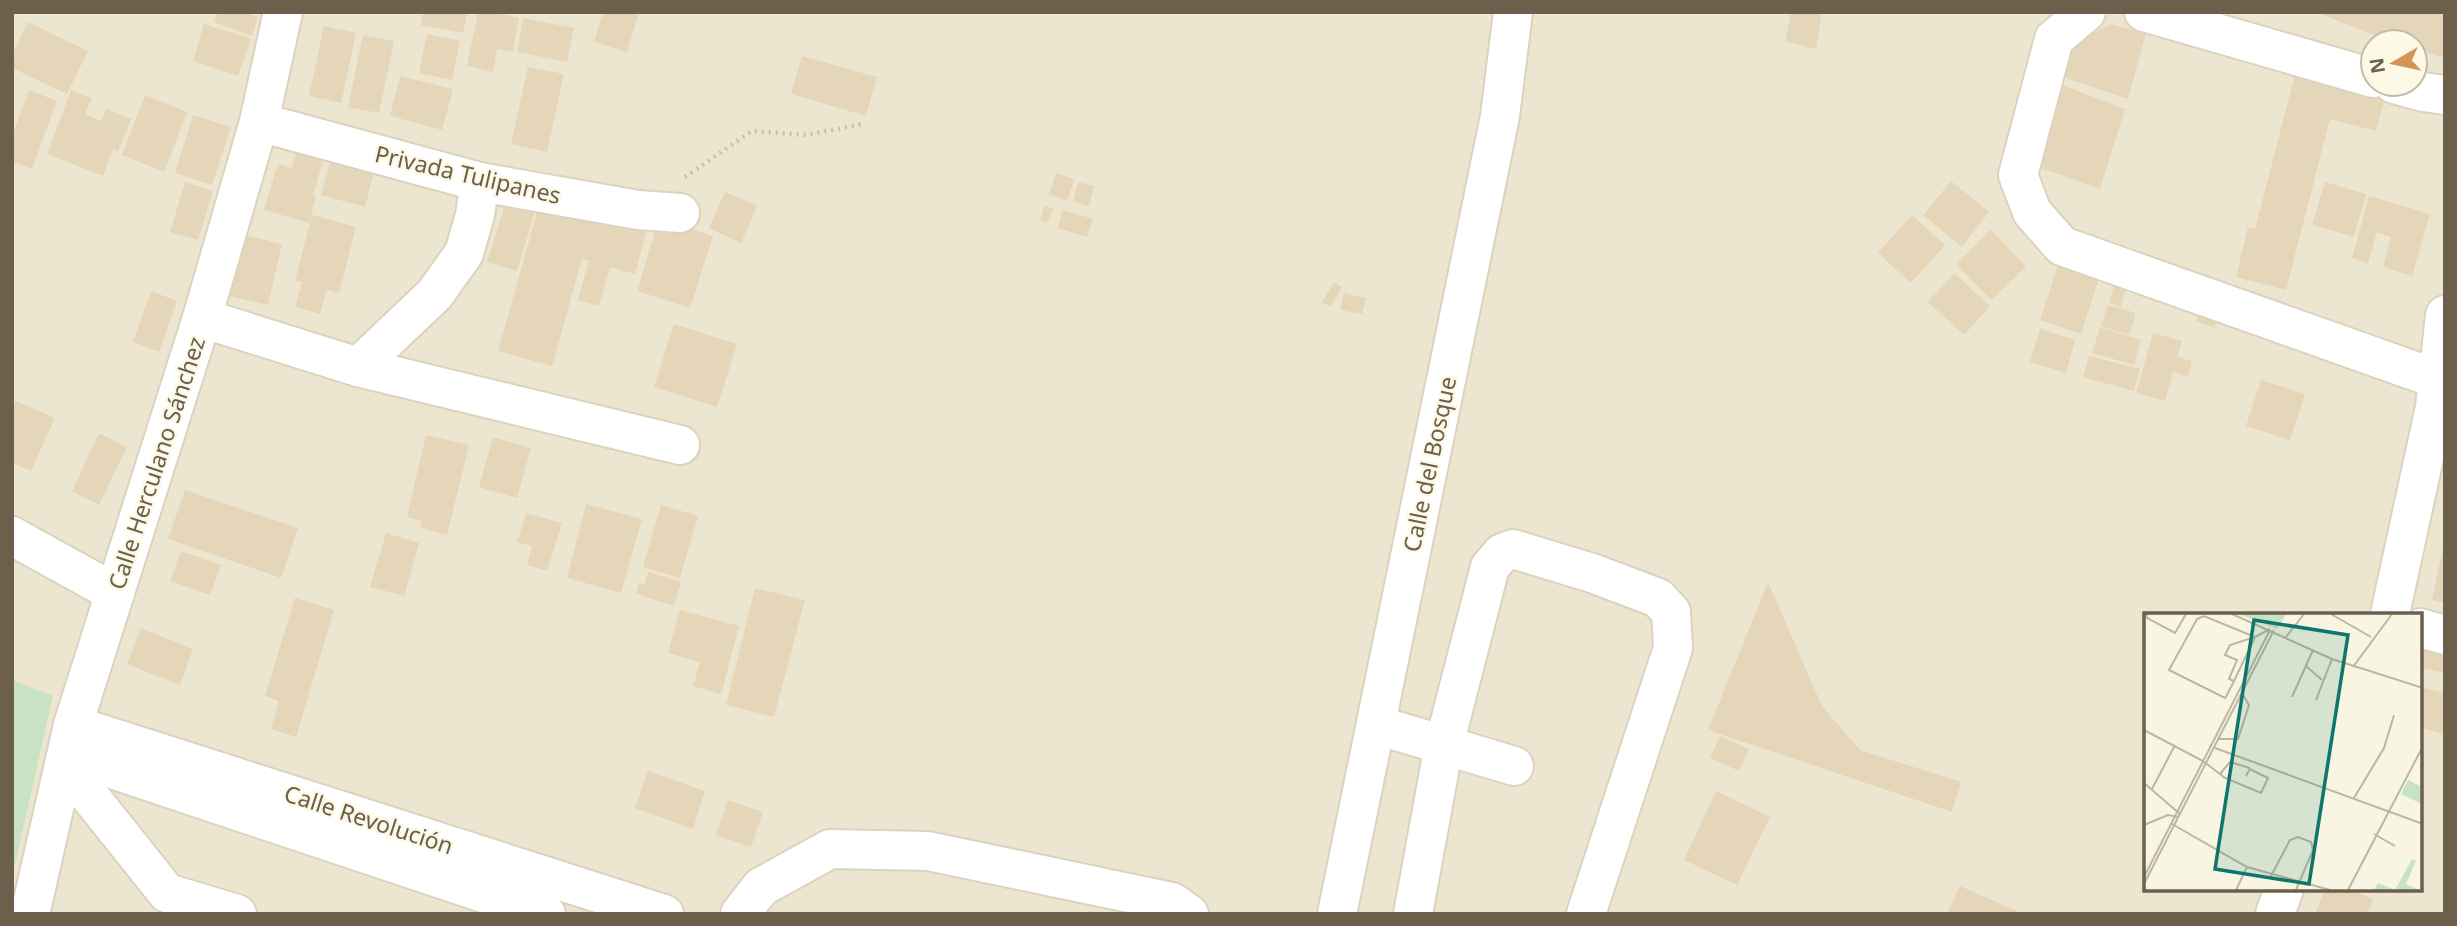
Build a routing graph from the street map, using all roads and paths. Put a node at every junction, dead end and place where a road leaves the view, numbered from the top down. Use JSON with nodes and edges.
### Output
{"nodes":[{"id":1,"x":283,"y":12,"type":"edge"},
{"id":2,"x":1513,"y":12,"type":"edge"},
{"id":3,"x":2086,"y":12,"type":"edge"},
{"id":4,"x":2144,"y":12,"type":"edge"},
{"id":5,"x":2359,"y":74,"type":"edge"},
{"id":6,"x":259,"y":122,"type":"junction"},
{"id":7,"x":862,"y":124,"type":"dead end"},
{"id":8,"x":480,"y":182,"type":"junction"},
{"id":9,"x":638,"y":209,"type":"junction"},
{"id":10,"x":680,"y":213,"type":"dead end"},
{"id":11,"x":2445,"y":315,"type":"edge"},
{"id":12,"x":202,"y":318,"type":"junction"},
{"id":13,"x":358,"y":368,"type":"junction"},
{"id":14,"x":2439,"y":399,"type":"edge"},
{"id":15,"x":680,"y":445,"type":"dead end"},
{"id":16,"x":12,"y":536,"type":"edge"},
{"id":17,"x":115,"y":593,"type":"junction"},
{"id":18,"x":2390,"y":613,"type":"edge"},
{"id":19,"x":2422,"y":629,"type":"edge"},
{"id":20,"x":2445,"y":635,"type":"edge"},
{"id":21,"x":1376,"y":725,"type":"junction"},
{"id":22,"x":1444,"y":745,"type":"junction"},
{"id":23,"x":68,"y":748,"type":"junction"},
{"id":24,"x":1514,"y":766,"type":"dead end"},
{"id":25,"x":2283,"y":891,"type":"edge"},
{"id":26,"x":169,"y":907,"type":"edge"},
{"id":27,"x":30,"y":914,"type":"edge"},
{"id":28,"x":237,"y":914,"type":"edge"},
{"id":29,"x":546,"y":914,"type":"edge"},
{"id":30,"x":664,"y":914,"type":"edge"},
{"id":31,"x":740,"y":914,"type":"edge"},
{"id":32,"x":1189,"y":914,"type":"edge"},
{"id":33,"x":1337,"y":914,"type":"edge"},
{"id":34,"x":1412,"y":914,"type":"edge"},
{"id":35,"x":1586,"y":914,"type":"edge"},
{"id":36,"x":2275,"y":914,"type":"edge"}],
"edges":[{"from":1,"to":6,"type":"street","name":"Calle Herculano Sánchez"},
{"from":2,"to":21,"type":"street","name":"Calle del Bosque"},
{"from":3,"to":14,"type":"street"},
{"from":4,"to":5,"type":"street"},
{"from":6,"to":8,"type":"street","name":"Privada Tulipanes"},
{"from":6,"to":12,"type":"street","name":"Calle Herculano Sánchez"},
{"from":7,"to":9,"type":"path"},
{"from":8,"to":9,"type":"street","name":"Privada Tulipanes"},
{"from":8,"to":13,"type":"street"},
{"from":9,"to":10,"type":"street","name":"Privada Tulipanes"},
{"from":11,"to":14,"type":"street"},
{"from":12,"to":13,"type":"street"},
{"from":12,"to":17,"type":"street","name":"Calle Herculano Sánchez"},
{"from":13,"to":15,"type":"street"},
{"from":14,"to":18,"type":"street"},
{"from":16,"to":17,"type":"street"},
{"from":17,"to":23,"type":"street","name":"Calle Herculano Sánchez"},
{"from":19,"to":20,"type":"street"},
{"from":21,"to":22,"type":"street"},
{"from":21,"to":33,"type":"street","name":"Calle del Bosque"},
{"from":22,"to":24,"type":"street"},
{"from":22,"to":34,"type":"street"},
{"from":22,"to":35,"type":"street"},
{"from":23,"to":26,"type":"street"},
{"from":23,"to":27,"type":"street","name":"Calle Herculano Sánchez"},
{"from":23,"to":29,"type":"street","name":"Calle Revolución"},
{"from":23,"to":30,"type":"street","name":"Calle Revolución"},
{"from":25,"to":36,"type":"street"},
{"from":26,"to":28,"type":"street"},
{"from":31,"to":32,"type":"street"}]}
